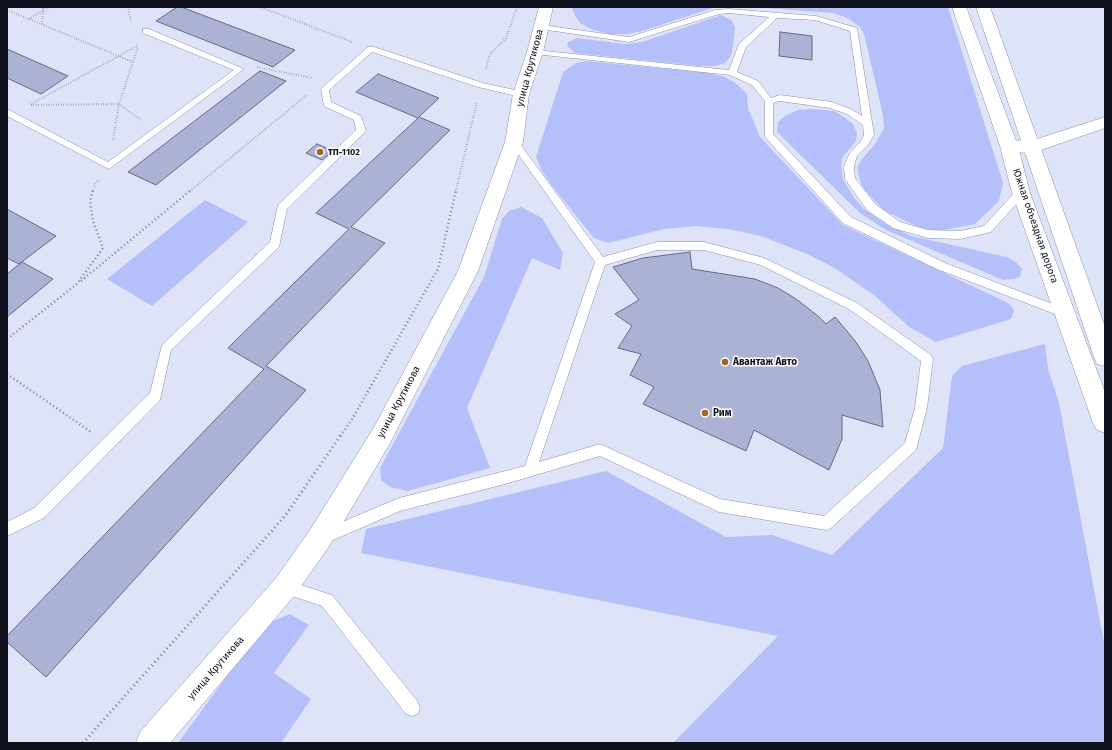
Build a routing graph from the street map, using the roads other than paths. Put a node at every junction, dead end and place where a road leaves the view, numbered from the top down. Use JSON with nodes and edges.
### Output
{"nodes":[{"id":1,"x":959,"y":7,"type":"edge"},
{"id":2,"x":984,"y":7,"type":"edge"},
{"id":3,"x":775,"y":15,"type":"junction"},
{"id":4,"x":543,"y":17,"type":"edge"},
{"id":5,"x":146,"y":32,"type":"road end"},
{"id":6,"x":534,"y":52,"type":"junction"},
{"id":7,"x":732,"y":73,"type":"junction"},
{"id":8,"x":521,"y":94,"type":"junction"},
{"id":9,"x":769,"y":101,"type":"junction"},
{"id":10,"x":7,"y":112,"type":"edge"},
{"id":11,"x":1105,"y":122,"type":"edge"},
{"id":12,"x":868,"y":124,"type":"junction"},
{"id":13,"x":514,"y":142,"type":"junction"},
{"id":14,"x":1009,"y":146,"type":"junction"},
{"id":15,"x":1032,"y":147,"type":"junction"},
{"id":16,"x":1022,"y":193,"type":"junction"},
{"id":17,"x":601,"y":262,"type":"junction"},
{"id":18,"x":1067,"y":314,"type":"junction"},
{"id":19,"x":1105,"y":357,"type":"edge"},
{"id":20,"x":1105,"y":422,"type":"edge"},
{"id":21,"x":530,"y":470,"type":"junction"},
{"id":22,"x":7,"y":529,"type":"edge"},
{"id":23,"x":319,"y":539,"type":"junction"},
{"id":24,"x":285,"y":587,"type":"junction"},
{"id":25,"x":412,"y":708,"type":"dead end"},
{"id":26,"x":152,"y":743,"type":"edge"}],
"edges":[{"from":1,"to":14,"type":"main road","name":"Южная объездная дорога"},
{"from":2,"to":15,"type":"main road"},
{"from":3,"to":4,"type":"lane"},
{"from":3,"to":7,"type":"lane"},
{"from":3,"to":12,"type":"lane"},
{"from":4,"to":6,"type":"main road","name":"улица Крутикова"},
{"from":5,"to":10,"type":"lane"},
{"from":6,"to":7,"type":"lane"},
{"from":6,"to":8,"type":"main road","name":"улица Крутикова"},
{"from":7,"to":9,"type":"lane"},
{"from":8,"to":13,"type":"main road","name":"улица Крутикова"},
{"from":8,"to":22,"type":"lane"},
{"from":9,"to":12,"type":"lane"},
{"from":9,"to":18,"type":"lane"},
{"from":11,"to":15,"type":"main road"},
{"from":12,"to":16,"type":"lane"},
{"from":13,"to":17,"type":"lane"},
{"from":13,"to":23,"type":"main road","name":"улица Крутикова"},
{"from":14,"to":15,"type":"main road"},
{"from":14,"to":16,"type":"main road","name":"Южная объездная дорога"},
{"from":15,"to":19,"type":"main road"},
{"from":16,"to":18,"type":"main road","name":"Южная объездная дорога"},
{"from":17,"to":21,"type":"lane"},
{"from":17,"to":21,"type":"lane"},
{"from":18,"to":20,"type":"main road","name":"Южная объездная дорога"},
{"from":21,"to":23,"type":"lane"},
{"from":23,"to":24,"type":"main road","name":"улица Крутикова"},
{"from":24,"to":25,"type":"lane"},
{"from":24,"to":26,"type":"main road","name":"улица Крутикова"}]}
